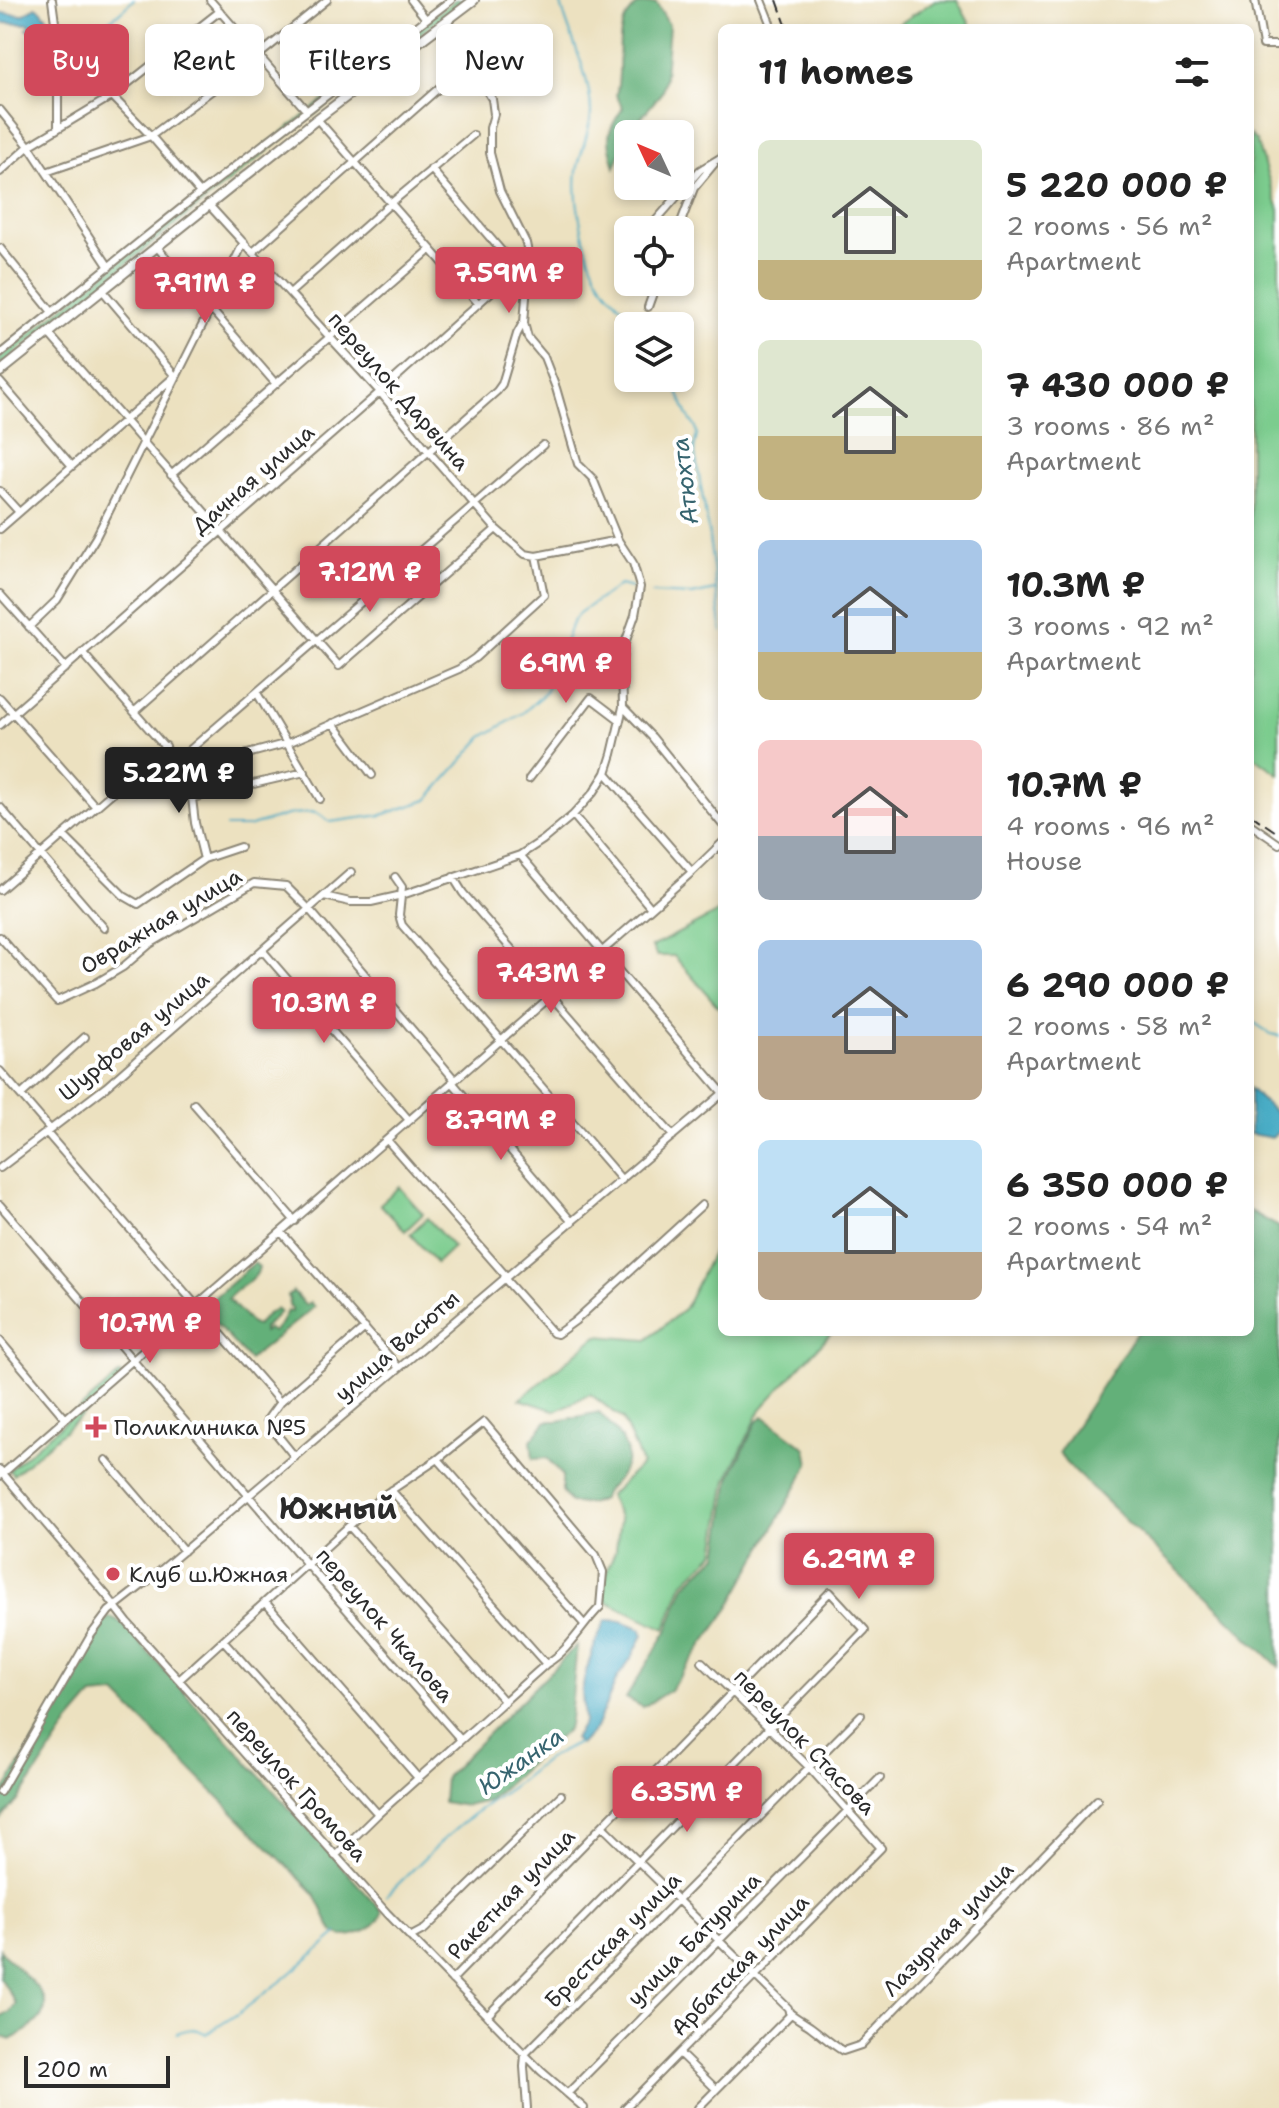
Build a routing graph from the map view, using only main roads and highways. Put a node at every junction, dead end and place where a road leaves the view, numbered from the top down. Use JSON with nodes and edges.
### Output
{"nodes":[{"id":1,"x":474,"y":0,"type":"edge"},
{"id":2,"x":0,"y":372,"type":"edge"}],
"edges":[{"from":1,"to":2,"type":"main road"}]}
